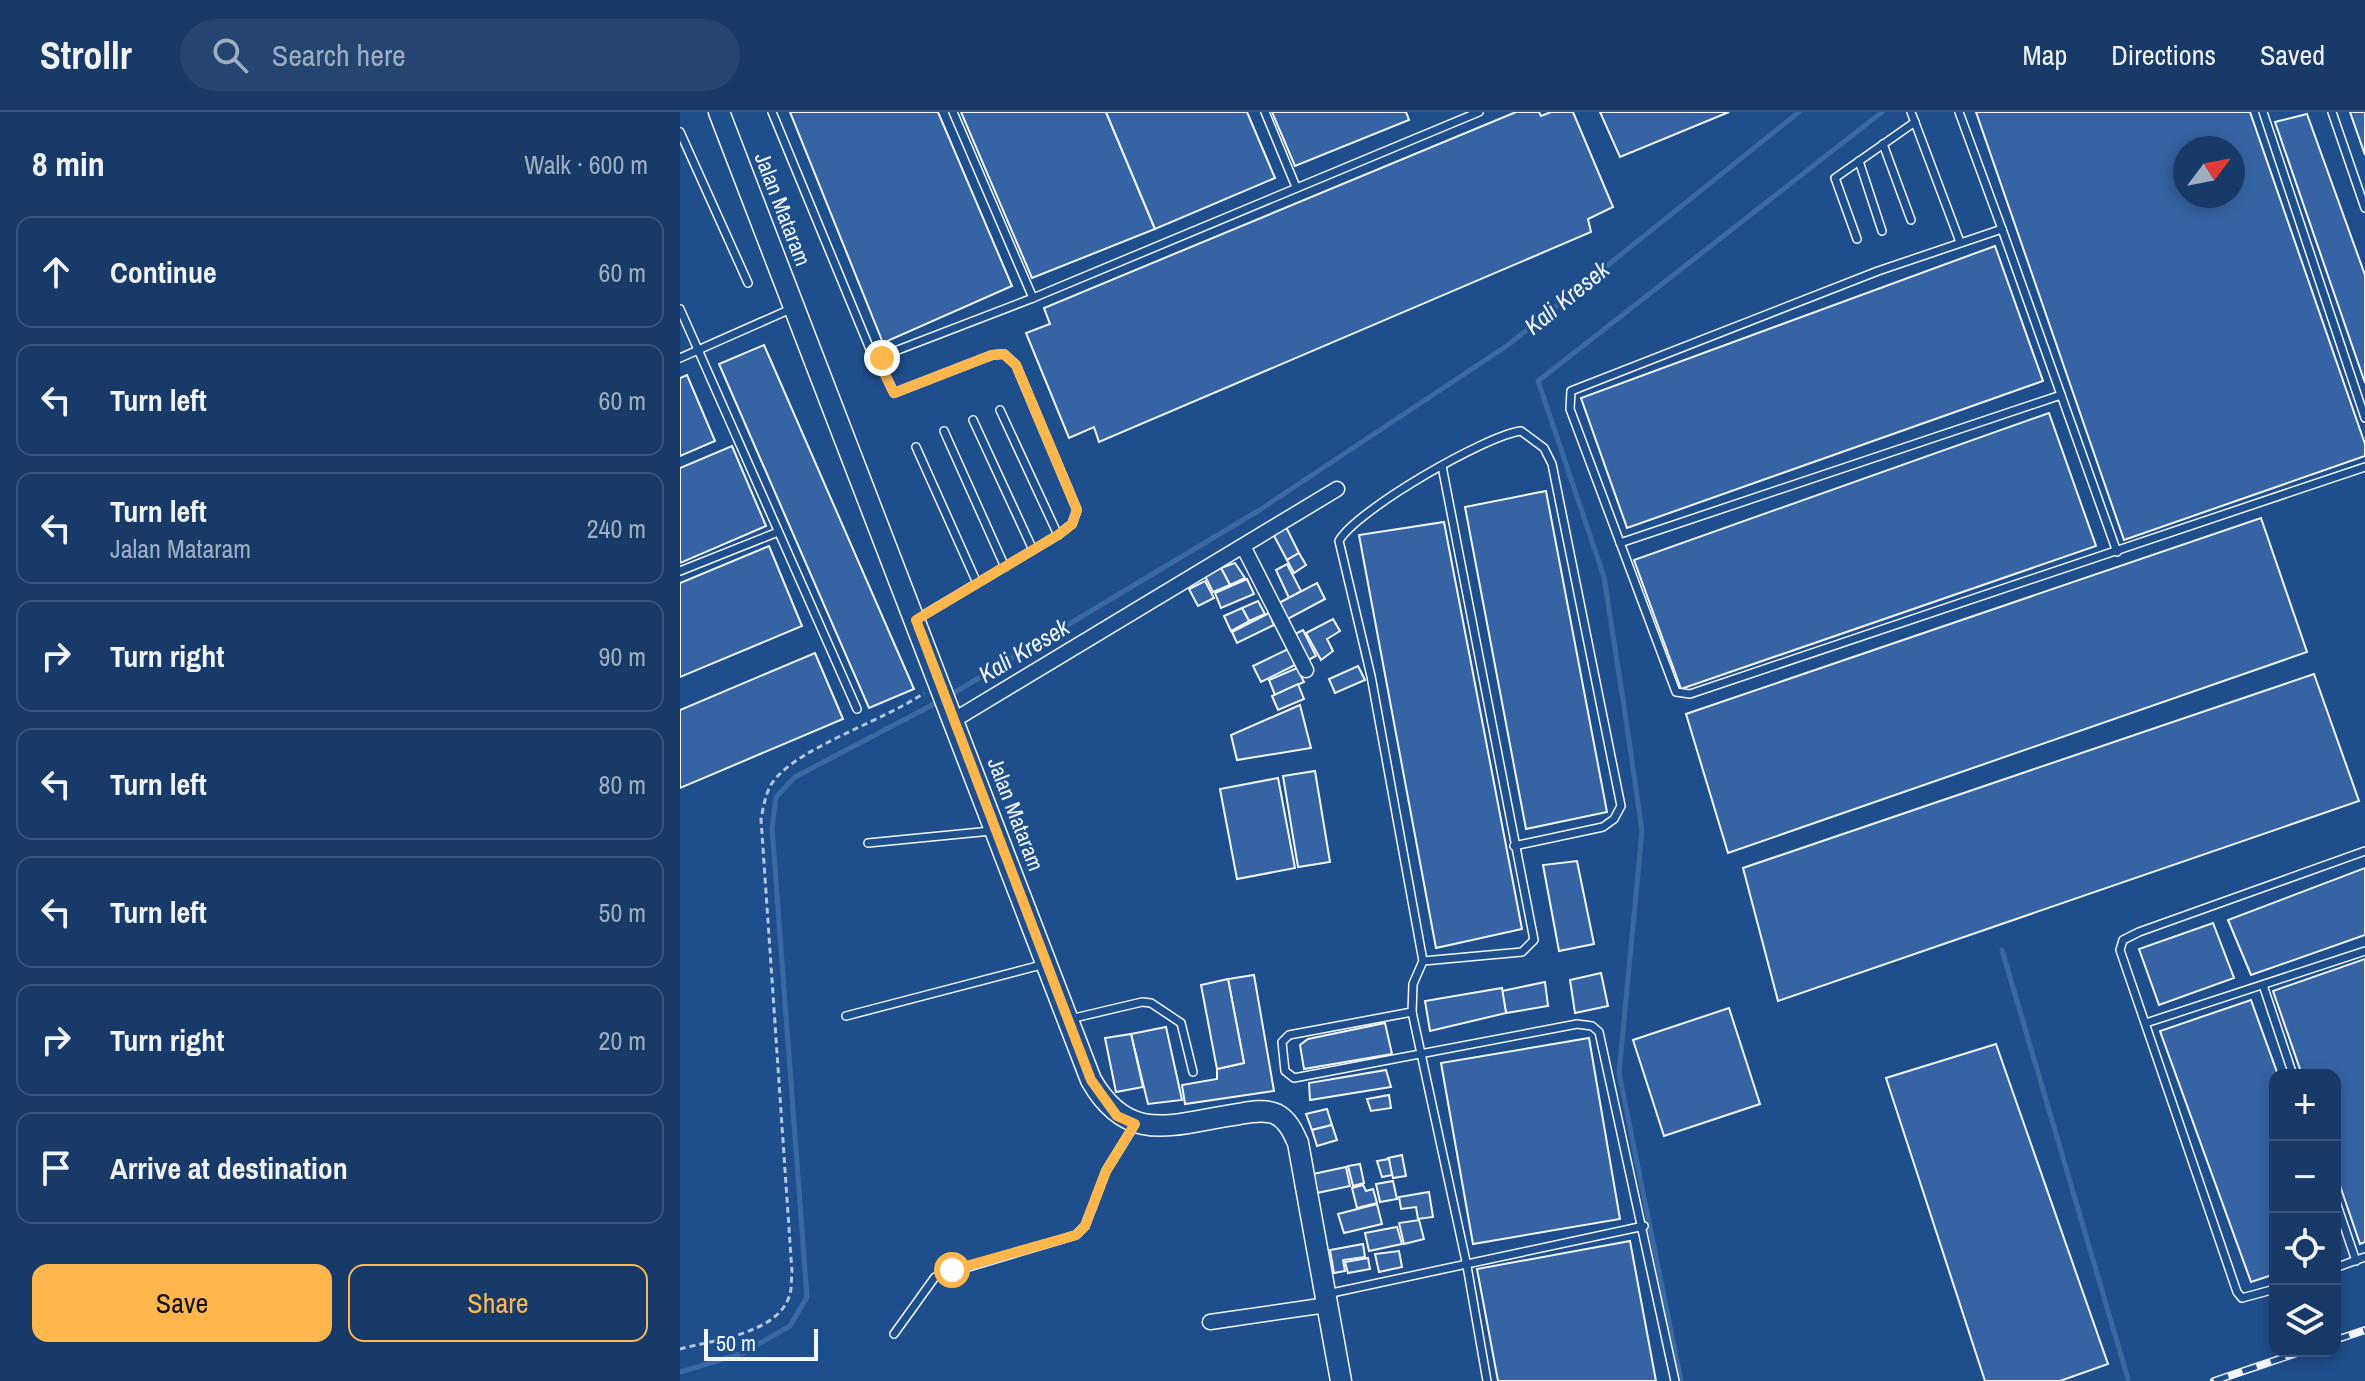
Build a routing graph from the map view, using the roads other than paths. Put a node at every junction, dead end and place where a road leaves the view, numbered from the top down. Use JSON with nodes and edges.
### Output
{"nodes":[{"id":1,"x":719,"y":112,"type":"edge"},
{"id":2,"x":772,"y":112,"type":"edge"},
{"id":3,"x":953,"y":112,"type":"edge"},
{"id":4,"x":1265,"y":112,"type":"edge"},
{"id":5,"x":1479,"y":112,"type":"edge"},
{"id":6,"x":1911,"y":112,"type":"edge"},
{"id":7,"x":1959,"y":112,"type":"edge"},
{"id":8,"x":2263,"y":112,"type":"edge"},
{"id":9,"x":2332,"y":112,"type":"edge"},
{"id":10,"x":1915,"y":122,"type":"junction"},
{"id":11,"x":680,"y":132,"type":"edge"},
{"id":12,"x":1883,"y":144,"type":"junction"},
{"id":13,"x":1859,"y":161,"type":"junction"},
{"id":14,"x":1296,"y":187,"type":"junction"},
{"id":15,"x":2365,"y":208,"type":"edge"},
{"id":16,"x":1911,"y":220,"type":"dead end"},
{"id":17,"x":2002,"y":229,"type":"junction"},
{"id":18,"x":1882,"y":231,"type":"dead end"},
{"id":19,"x":1857,"y":239,"type":"dead end"},
{"id":20,"x":1960,"y":242,"type":"junction"},
{"id":21,"x":748,"y":283,"type":"dead end"},
{"id":22,"x":1033,"y":298,"type":"junction"},
{"id":23,"x":795,"y":307,"type":"junction"},
{"id":24,"x":680,"y":309,"type":"edge"},
{"id":25,"x":697,"y":350,"type":"junction"},
{"id":26,"x":680,"y":358,"type":"edge"},
{"id":27,"x":877,"y":358,"type":"junction"},
{"id":28,"x":2061,"y":395,"type":"junction"},
{"id":29,"x":1000,"y":410,"type":"dead end"},
{"id":30,"x":2365,"y":418,"type":"edge"},
{"id":31,"x":973,"y":420,"type":"dead end"},
{"id":32,"x":944,"y":431,"type":"dead end"},
{"id":33,"x":916,"y":447,"type":"dead end"},
{"id":34,"x":1442,"y":466,"type":"junction"},
{"id":35,"x":2365,"y":467,"type":"edge"},
{"id":36,"x":1337,"y":489,"type":"dead end"},
{"id":37,"x":778,"y":532,"type":"junction"},
{"id":38,"x":1058,"y":535,"type":"junction"},
{"id":39,"x":1620,"y":543,"type":"junction"},
{"id":40,"x":1243,"y":546,"type":"junction"},
{"id":41,"x":1033,"y":550,"type":"junction"},
{"id":42,"x":2117,"y":552,"type":"junction"},
{"id":43,"x":1005,"y":567,"type":"junction"},
{"id":44,"x":680,"y":571,"type":"edge"},
{"id":45,"x":977,"y":583,"type":"junction"},
{"id":46,"x":916,"y":620,"type":"junction"},
{"id":47,"x":1306,"y":670,"type":"dead end"},
{"id":48,"x":857,"y":709,"type":"dead end"},
{"id":49,"x":953,"y":718,"type":"junction"},
{"id":50,"x":997,"y":830,"type":"junction"},
{"id":51,"x":868,"y":843,"type":"dead end"},
{"id":52,"x":1514,"y":846,"type":"junction"},
{"id":53,"x":2365,"y":851,"type":"edge"},
{"id":54,"x":2365,"y":951,"type":"edge"},
{"id":55,"x":1423,"y":961,"type":"junction"},
{"id":56,"x":1047,"y":964,"type":"junction"},
{"id":57,"x":2263,"y":985,"type":"junction"},
{"id":58,"x":1412,"y":1012,"type":"junction"},
{"id":59,"x":846,"y":1016,"type":"dead end"},
{"id":60,"x":1068,"y":1020,"type":"junction"},
{"id":61,"x":2146,"y":1023,"type":"junction"},
{"id":62,"x":1422,"y":1055,"type":"junction"},
{"id":63,"x":2291,"y":1069,"type":"edge"},
{"id":64,"x":1193,"y":1072,"type":"dead end"},
{"id":65,"x":1135,"y":1124,"type":"junction"},
{"id":66,"x":2340,"y":1213,"type":"edge"},
{"id":67,"x":1644,"y":1226,"type":"junction"},
{"id":68,"x":2365,"y":1257,"type":"edge"},
{"id":69,"x":2356,"y":1261,"type":"junction"},
{"id":70,"x":1467,"y":1266,"type":"junction"},
{"id":71,"x":2341,"y":1266,"type":"edge"},
{"id":72,"x":2269,"y":1291,"type":"edge"},
{"id":73,"x":1326,"y":1300,"type":"junction"},
{"id":74,"x":1210,"y":1322,"type":"dead end"},
{"id":75,"x":894,"y":1334,"type":"dead end"},
{"id":76,"x":1341,"y":1381,"type":"edge"},
{"id":77,"x":1487,"y":1381,"type":"edge"},
{"id":78,"x":1675,"y":1381,"type":"edge"}],
"edges":[{"from":1,"to":23,"type":"main road","name":"Jalan Mataram"},
{"from":2,"to":27,"type":"lane"},
{"from":3,"to":22,"type":"lane"},
{"from":4,"to":14,"type":"lane"},
{"from":5,"to":14,"type":"lane"},
{"from":6,"to":10,"type":"lane"},
{"from":7,"to":17,"type":"lane"},
{"from":8,"to":30,"type":"lane"},
{"from":9,"to":15,"type":"lane"},
{"from":10,"to":12,"type":"lane"},
{"from":10,"to":20,"type":"lane"},
{"from":11,"to":21,"type":"lane"},
{"from":12,"to":13,"type":"lane"},
{"from":12,"to":16,"type":"lane"},
{"from":13,"to":18,"type":"lane"},
{"from":13,"to":19,"type":"lane"},
{"from":14,"to":22,"type":"lane"},
{"from":17,"to":20,"type":"lane"},
{"from":17,"to":28,"type":"lane"},
{"from":20,"to":39,"type":"lane"},
{"from":22,"to":27,"type":"lane"},
{"from":23,"to":25,"type":"lane"},
{"from":23,"to":46,"type":"main road","name":"Jalan Mataram"},
{"from":24,"to":25,"type":"lane"},
{"from":25,"to":26,"type":"lane"},
{"from":25,"to":37,"type":"lane"},
{"from":27,"to":38,"type":"lane"},
{"from":28,"to":39,"type":"lane"},
{"from":28,"to":42,"type":"lane"},
{"from":29,"to":38,"type":"lane"},
{"from":31,"to":41,"type":"lane"},
{"from":32,"to":43,"type":"lane"},
{"from":33,"to":45,"type":"lane"},
{"from":34,"to":52,"type":"lane"},
{"from":34,"to":52,"type":"lane"},
{"from":34,"to":55,"type":"lane"},
{"from":35,"to":42,"type":"lane"},
{"from":36,"to":40,"type":"street"},
{"from":37,"to":44,"type":"lane"},
{"from":37,"to":48,"type":"lane"},
{"from":38,"to":41,"type":"lane"},
{"from":39,"to":42,"type":"lane"},
{"from":40,"to":47,"type":"street"},
{"from":40,"to":49,"type":"street"},
{"from":41,"to":43,"type":"lane"},
{"from":43,"to":45,"type":"lane"},
{"from":45,"to":46,"type":"lane"},
{"from":46,"to":49,"type":"main road","name":"Jalan Mataram"},
{"from":49,"to":50,"type":"main road","name":"Jalan Mataram"},
{"from":50,"to":51,"type":"lane"},
{"from":50,"to":56,"type":"main road","name":"Jalan Mataram"},
{"from":52,"to":55,"type":"lane"},
{"from":53,"to":61,"type":"lane"},
{"from":54,"to":57,"type":"lane"},
{"from":55,"to":58,"type":"lane"},
{"from":56,"to":59,"type":"lane"},
{"from":56,"to":60,"type":"main road","name":"Jalan Mataram"},
{"from":57,"to":61,"type":"lane"},
{"from":57,"to":63,"type":"lane"},
{"from":58,"to":62,"type":"lane"},
{"from":58,"to":62,"type":"lane"},
{"from":60,"to":64,"type":"lane"},
{"from":60,"to":65,"type":"main road","name":"Jalan Mataram"},
{"from":61,"to":72,"type":"lane"},
{"from":62,"to":67,"type":"lane"},
{"from":62,"to":70,"type":"lane"},
{"from":65,"to":73,"type":"main road"},
{"from":65,"to":75,"type":"lane"},
{"from":66,"to":69,"type":"lane"},
{"from":67,"to":70,"type":"lane"},
{"from":67,"to":78,"type":"lane"},
{"from":68,"to":69,"type":"lane"},
{"from":69,"to":71,"type":"lane"},
{"from":70,"to":73,"type":"lane"},
{"from":70,"to":77,"type":"lane"},
{"from":73,"to":74,"type":"street"},
{"from":73,"to":76,"type":"main road"}]}
